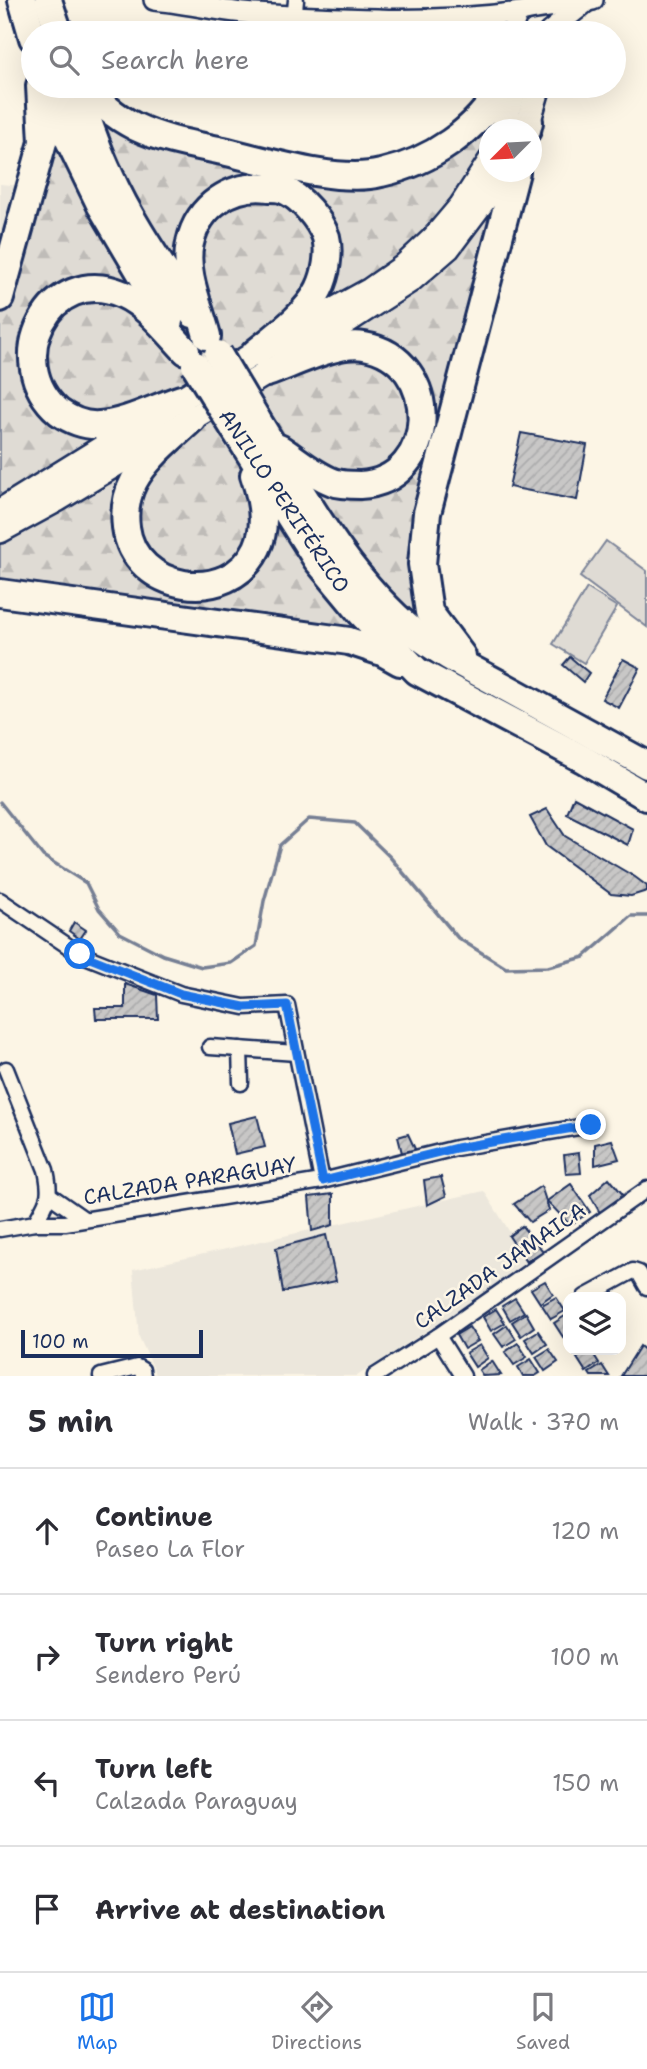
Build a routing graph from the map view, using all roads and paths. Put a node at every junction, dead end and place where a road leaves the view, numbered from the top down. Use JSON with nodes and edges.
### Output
{"nodes":[{"id":1,"x":22,"y":0,"type":"edge"},
{"id":2,"x":48,"y":0,"type":"edge"},
{"id":3,"x":153,"y":0,"type":"edge"},
{"id":4,"x":160,"y":0,"type":"edge"},
{"id":5,"x":590,"y":1,"type":"edge"},
{"id":6,"x":225,"y":5,"type":"edge"},
{"id":7,"x":529,"y":11,"type":"junction"},
{"id":8,"x":294,"y":16,"type":"edge"},
{"id":9,"x":470,"y":19,"type":"junction"},
{"id":10,"x":41,"y":21,"type":"edge"},
{"id":11,"x":51,"y":21,"type":"edge"},
{"id":12,"x":476,"y":21,"type":"edge"},
{"id":13,"x":514,"y":21,"type":"edge"},
{"id":14,"x":548,"y":21,"type":"edge"},
{"id":15,"x":564,"y":21,"type":"edge"},
{"id":16,"x":41,"y":98,"type":"edge"},
{"id":17,"x":53,"y":98,"type":"edge"},
{"id":18,"x":80,"y":98,"type":"edge"},
{"id":19,"x":98,"y":98,"type":"edge"},
{"id":20,"x":493,"y":98,"type":"edge"},
{"id":21,"x":512,"y":98,"type":"edge"},
{"id":22,"x":535,"y":98,"type":"edge"},
{"id":23,"x":506,"y":119,"type":"edge"},
{"id":24,"x":529,"y":119,"type":"edge"},
{"id":25,"x":479,"y":177,"type":"edge"},
{"id":26,"x":498,"y":182,"type":"edge"},
{"id":27,"x":513,"y":182,"type":"edge"},
{"id":28,"x":0,"y":298,"type":"edge"},
{"id":29,"x":202,"y":352,"type":"junction"},
{"id":30,"x":261,"y":363,"type":"junction"},
{"id":31,"x":186,"y":409,"type":"junction"},
{"id":32,"x":246,"y":432,"type":"junction"},
{"id":33,"x":273,"y":444,"type":"junction"},
{"id":34,"x":0,"y":511,"type":"edge"},
{"id":35,"x":0,"y":531,"type":"edge"},
{"id":36,"x":0,"y":593,"type":"edge"},
{"id":37,"x":472,"y":669,"type":"junction"},
{"id":38,"x":417,"y":671,"type":"junction"},
{"id":39,"x":647,"y":765,"type":"edge"},
{"id":40,"x":647,"y":797,"type":"edge"},
{"id":41,"x":0,"y":901,"type":"edge"},
{"id":42,"x":210,"y":1047,"type":"dead end"},
{"id":43,"x":240,"y":1049,"type":"junction"},
{"id":44,"x":296,"y":1053,"type":"junction"},
{"id":45,"x":6,"y":1069,"type":"dead end"},
{"id":46,"x":241,"y":1083,"type":"dead end"},
{"id":47,"x":591,"y":1125,"type":"dead end"},
{"id":48,"x":323,"y":1181,"type":"junction"},
{"id":49,"x":647,"y":1189,"type":"edge"},
{"id":50,"x":51,"y":1196,"type":"junction"},
{"id":51,"x":84,"y":1219,"type":"junction"},
{"id":52,"x":35,"y":1223,"type":"junction"},
{"id":53,"x":0,"y":1229,"type":"edge"},
{"id":54,"x":647,"y":1287,"type":"edge"},
{"id":55,"x":594,"y":1292,"type":"edge"},
{"id":56,"x":438,"y":1336,"type":"junction"},
{"id":57,"x":101,"y":1376,"type":"edge"},
{"id":58,"x":143,"y":1376,"type":"edge"},
{"id":59,"x":375,"y":1376,"type":"edge"},
{"id":60,"x":463,"y":1376,"type":"edge"}],
"edges":[{"from":1,"to":10,"type":"highway"},
{"from":2,"to":11,"type":"highway"},
{"from":3,"to":4,"type":"main road"},
{"from":4,"to":6,"type":"main road"},
{"from":5,"to":7,"type":"main road"},
{"from":5,"to":15,"type":"main road"},
{"from":6,"to":8,"type":"main road"},
{"from":7,"to":9,"type":"main road"},
{"from":7,"to":13,"type":"main road"},
{"from":7,"to":14,"type":"main road"},
{"from":8,"to":9,"type":"main road"},
{"from":9,"to":12,"type":"main road"},
{"from":16,"to":28,"type":"highway"},
{"from":17,"to":29,"type":"highway","name":"ANILLO PERIFÉRICO"},
{"from":18,"to":29,"type":"highway","name":"ANILLO PERIFÉRICO"},
{"from":19,"to":20,"type":"highway"},
{"from":21,"to":23,"type":"main road"},
{"from":22,"to":24,"type":"main road"},
{"from":25,"to":30,"type":"main road"},
{"from":26,"to":30,"type":"main road"},
{"from":27,"to":37,"type":"highway"},
{"from":29,"to":30,"type":"highway"},
{"from":29,"to":31,"type":"highway"},
{"from":29,"to":32,"type":"highway","name":"ANILLO PERIFÉRICO","bridge":true},
{"from":30,"to":31,"type":"main road"},
{"from":30,"to":33,"type":"highway"},
{"from":31,"to":32,"type":"highway"},
{"from":31,"to":34,"type":"main road"},
{"from":31,"to":35,"type":"main road"},
{"from":32,"to":33,"type":"highway","name":"ANILLO PERIFÉRICO"},
{"from":32,"to":38,"type":"highway","name":"ANILLO PERIFÉRICO"},
{"from":33,"to":37,"type":"highway","name":"ANILLO PERIFÉRICO"},
{"from":36,"to":38,"type":"highway"},
{"from":37,"to":39,"type":"highway","name":"ANILLO PERIFÉRICO"},
{"from":38,"to":40,"type":"highway","name":"ANILLO PERIFÉRICO"},
{"from":41,"to":44,"type":"street"},
{"from":42,"to":43,"type":"street"},
{"from":43,"to":44,"type":"street"},
{"from":43,"to":46,"type":"street"},
{"from":44,"to":48,"type":"street"},
{"from":45,"to":50,"type":"street"},
{"from":47,"to":48,"type":"street","name":"CALZADA PARAGUAY"},
{"from":48,"to":51,"type":"street","name":"CALZADA PARAGUAY"},
{"from":49,"to":56,"type":"street","name":"CALZADA JAMAICA"},
{"from":50,"to":51,"type":"street"},
{"from":50,"to":52,"type":"street"},
{"from":51,"to":52,"type":"street","name":"CALZADA PARAGUAY"},
{"from":52,"to":53,"type":"street","name":"CALZADA PARAGUAY"},
{"from":54,"to":55,"type":"street"},
{"from":56,"to":59,"type":"street","name":"CALZADA JAMAICA"},
{"from":56,"to":60,"type":"street"},
{"from":57,"to":58,"type":"street"}]}
